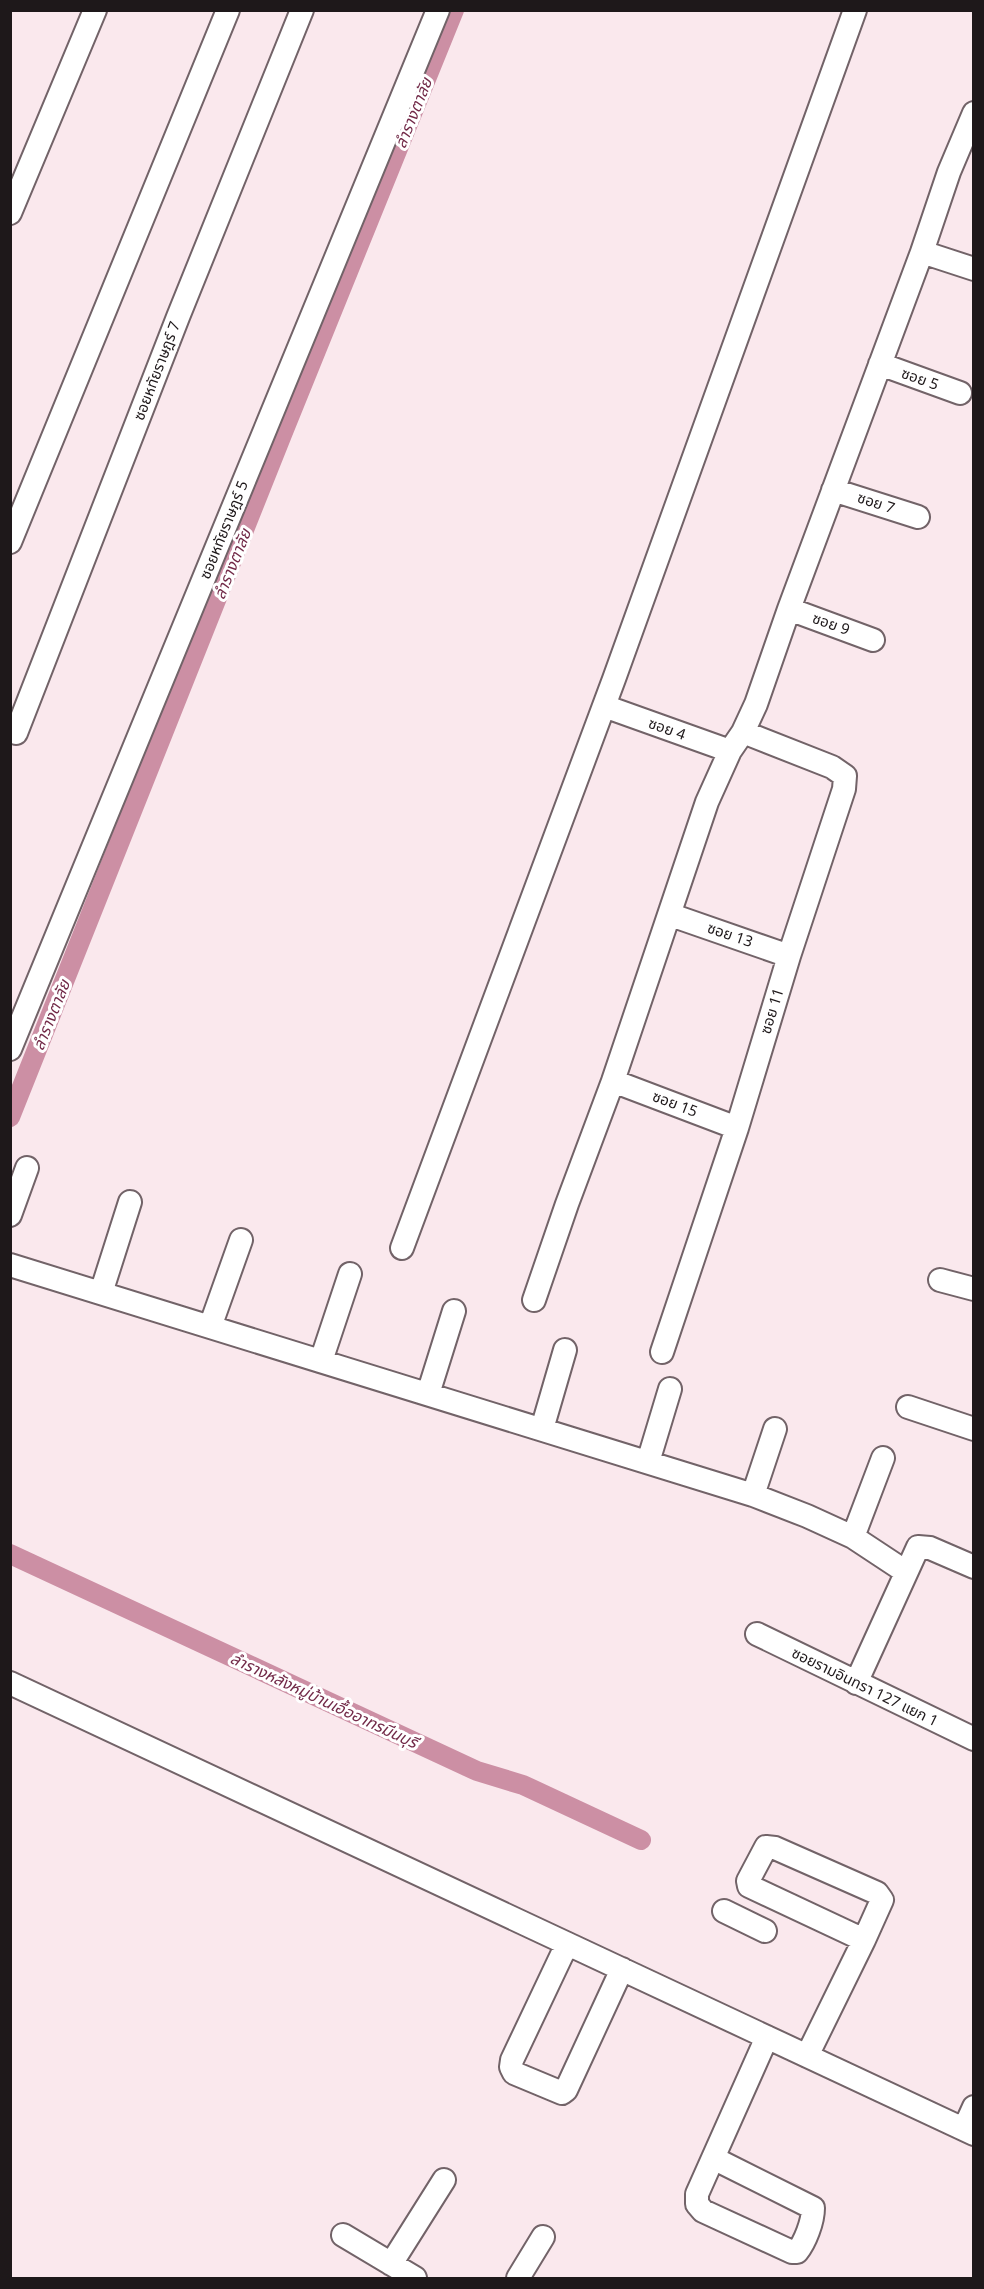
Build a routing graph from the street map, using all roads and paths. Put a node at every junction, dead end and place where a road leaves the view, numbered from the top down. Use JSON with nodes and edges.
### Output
{"nodes":[{"id":1,"x":95,"y":10,"type":"edge"},
{"id":2,"x":228,"y":10,"type":"edge"},
{"id":3,"x":302,"y":10,"type":"edge"},
{"id":4,"x":438,"y":10,"type":"edge"},
{"id":5,"x":855,"y":10,"type":"edge"},
{"id":6,"x":971,"y":125,"type":"edge"},
{"id":7,"x":10,"y":213,"type":"edge"},
{"id":8,"x":922,"y":252,"type":"junction"},
{"id":9,"x":974,"y":269,"type":"edge"},
{"id":10,"x":880,"y":364,"type":"junction"},
{"id":11,"x":960,"y":393,"type":"dead end"},
{"id":12,"x":833,"y":490,"type":"junction"},
{"id":13,"x":918,"y":517,"type":"dead end"},
{"id":14,"x":10,"y":542,"type":"edge"},
{"id":15,"x":789,"y":609,"type":"junction"},
{"id":16,"x":873,"y":640,"type":"dead end"},
{"id":17,"x":604,"y":706,"type":"junction"},
{"id":18,"x":743,"y":732,"type":"junction"},
{"id":19,"x":16,"y":733,"type":"dead end"},
{"id":20,"x":730,"y":751,"type":"junction"},
{"id":21,"x":671,"y":915,"type":"junction"},
{"id":22,"x":789,"y":956,"type":"junction"},
{"id":23,"x":10,"y":1049,"type":"edge"},
{"id":24,"x":613,"y":1081,"type":"junction"},
{"id":25,"x":737,"y":1128,"type":"junction"},
{"id":26,"x":27,"y":1168,"type":"dead end"},
{"id":27,"x":130,"y":1202,"type":"dead end"},
{"id":28,"x":10,"y":1215,"type":"edge"},
{"id":29,"x":241,"y":1240,"type":"dead end"},
{"id":30,"x":402,"y":1248,"type":"dead end"},
{"id":31,"x":10,"y":1265,"type":"edge"},
{"id":32,"x":350,"y":1274,"type":"dead end"},
{"id":33,"x":940,"y":1280,"type":"dead end"},
{"id":34,"x":974,"y":1289,"type":"edge"},
{"id":35,"x":101,"y":1293,"type":"junction"},
{"id":36,"x":534,"y":1300,"type":"dead end"},
{"id":37,"x":454,"y":1311,"type":"dead end"},
{"id":38,"x":210,"y":1327,"type":"junction"},
{"id":39,"x":565,"y":1350,"type":"dead end"},
{"id":40,"x":662,"y":1352,"type":"dead end"},
{"id":41,"x":321,"y":1361,"type":"junction"},
{"id":42,"x":670,"y":1389,"type":"dead end"},
{"id":43,"x":428,"y":1394,"type":"junction"},
{"id":44,"x":908,"y":1407,"type":"dead end"},
{"id":45,"x":542,"y":1429,"type":"junction"},
{"id":46,"x":776,"y":1429,"type":"dead end"},
{"id":47,"x":974,"y":1429,"type":"edge"},
{"id":48,"x":883,"y":1458,"type":"dead end"},
{"id":49,"x":648,"y":1462,"type":"junction"},
{"id":50,"x":753,"y":1495,"type":"junction"},
{"id":51,"x":852,"y":1537,"type":"junction"},
{"id":52,"x":974,"y":1568,"type":"edge"},
{"id":53,"x":906,"y":1572,"type":"junction"},
{"id":54,"x":758,"y":1634,"type":"dead end"},
{"id":55,"x":10,"y":1683,"type":"edge"},
{"id":56,"x":856,"y":1683,"type":"junction"},
{"id":57,"x":974,"y":1739,"type":"edge"},
{"id":58,"x":753,"y":1890,"type":"junction"},
{"id":59,"x":765,"y":1931,"type":"dead end"},
{"id":60,"x":864,"y":1940,"type":"junction"},
{"id":61,"x":567,"y":1944,"type":"junction"},
{"id":62,"x":622,"y":1970,"type":"junction"},
{"id":63,"x":767,"y":2037,"type":"junction"},
{"id":64,"x":807,"y":2056,"type":"junction"},
{"id":65,"x":974,"y":2107,"type":"edge"},
{"id":66,"x":969,"y":2131,"type":"edge"},
{"id":67,"x":713,"y":2158,"type":"junction"},
{"id":68,"x":444,"y":2180,"type":"dead end"},
{"id":69,"x":343,"y":2235,"type":"dead end"},
{"id":70,"x":543,"y":2237,"type":"dead end"},
{"id":71,"x":391,"y":2264,"type":"junction"},
{"id":72,"x":415,"y":2278,"type":"edge"},
{"id":73,"x":518,"y":2278,"type":"edge"}],
"edges":[{"from":1,"to":7,"type":"street"},
{"from":2,"to":14,"type":"street"},
{"from":3,"to":19,"type":"street","name":"ซอยหทัยราษฎร์ 7"},
{"from":4,"to":23,"type":"street","name":"ซอยหทัยราษฎร์ 5"},
{"from":5,"to":17,"type":"street"},
{"from":6,"to":8,"type":"street"},
{"from":8,"to":9,"type":"street"},
{"from":8,"to":10,"type":"street"},
{"from":10,"to":11,"type":"street","name":"ซอย 5"},
{"from":10,"to":12,"type":"street"},
{"from":12,"to":13,"type":"street","name":"ซอย 7"},
{"from":12,"to":15,"type":"street"},
{"from":15,"to":16,"type":"street","name":"ซอย 9"},
{"from":15,"to":18,"type":"street"},
{"from":17,"to":20,"type":"street","name":"ซอย 4"},
{"from":17,"to":30,"type":"street"},
{"from":18,"to":20,"type":"street"},
{"from":18,"to":22,"type":"street","name":"ซอย 11"},
{"from":20,"to":21,"type":"street"},
{"from":21,"to":22,"type":"street","name":"ซอย 13"},
{"from":21,"to":24,"type":"street"},
{"from":22,"to":25,"type":"street","name":"ซอย 11"},
{"from":24,"to":25,"type":"street","name":"ซอย 15"},
{"from":24,"to":36,"type":"street"},
{"from":25,"to":40,"type":"street","name":"ซอย 11"},
{"from":26,"to":28,"type":"street"},
{"from":27,"to":35,"type":"street"},
{"from":29,"to":38,"type":"street"},
{"from":31,"to":35,"type":"street"},
{"from":32,"to":41,"type":"street"},
{"from":33,"to":34,"type":"street"},
{"from":35,"to":38,"type":"street"},
{"from":37,"to":43,"type":"street"},
{"from":38,"to":41,"type":"street"},
{"from":39,"to":45,"type":"street"},
{"from":41,"to":43,"type":"street"},
{"from":42,"to":49,"type":"street"},
{"from":43,"to":45,"type":"street"},
{"from":44,"to":47,"type":"street"},
{"from":45,"to":49,"type":"street"},
{"from":46,"to":50,"type":"street"},
{"from":48,"to":51,"type":"street"},
{"from":49,"to":50,"type":"street"},
{"from":50,"to":51,"type":"street"},
{"from":51,"to":53,"type":"street"},
{"from":52,"to":53,"type":"street"},
{"from":53,"to":56,"type":"street"},
{"from":54,"to":56,"type":"street","name":"ซอยรามอินทรา 127 แยก 1"},
{"from":55,"to":61,"type":"street"},
{"from":56,"to":57,"type":"street","name":"ซอยรามอินทรา 127 แยก 1"},
{"from":58,"to":59,"type":"street"},
{"from":58,"to":60,"type":"street"},
{"from":58,"to":60,"type":"street"},
{"from":60,"to":64,"type":"street"},
{"from":61,"to":62,"type":"street"},
{"from":61,"to":62,"type":"street"},
{"from":62,"to":63,"type":"street"},
{"from":63,"to":64,"type":"street"},
{"from":63,"to":67,"type":"street"},
{"from":64,"to":66,"type":"street"},
{"from":65,"to":66,"type":"street"},
{"from":67,"to":67,"type":"street"},
{"from":68,"to":71,"type":"street"},
{"from":69,"to":71,"type":"street"},
{"from":70,"to":73,"type":"street"},
{"from":71,"to":72,"type":"street"}]}
